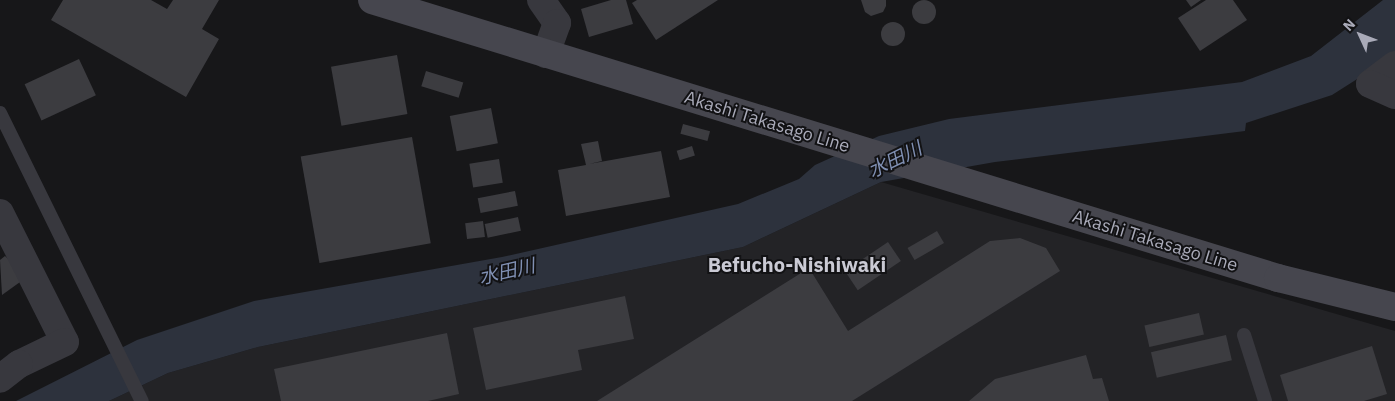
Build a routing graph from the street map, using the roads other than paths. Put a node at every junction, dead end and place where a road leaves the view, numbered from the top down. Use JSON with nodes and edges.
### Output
{"nodes":[{"id":1,"x":372,"y":0,"type":"edge"},
{"id":2,"x":541,"y":0,"type":"edge"},
{"id":3,"x":546,"y":54,"type":"junction"},
{"id":4,"x":1395,"y":64,"type":"edge"},
{"id":5,"x":1395,"y":95,"type":"edge"},
{"id":6,"x":0,"y":113,"type":"edge"},
{"id":7,"x":0,"y":213,"type":"edge"},
{"id":8,"x":1395,"y":307,"type":"edge"},
{"id":9,"x":1244,"y":336,"type":"dead end"},
{"id":10,"x":0,"y":379,"type":"edge"},
{"id":11,"x":141,"y":400,"type":"edge"},
{"id":12,"x":1265,"y":401,"type":"edge"}],
"edges":[{"from":1,"to":3,"type":"main road","name":"Akashi Takasago Line"},
{"from":2,"to":3,"type":"street"},
{"from":3,"to":8,"type":"main road","name":"Akashi Takasago Line"},
{"from":4,"to":5,"type":"street"},
{"from":6,"to":11,"type":"lane"},
{"from":7,"to":10,"type":"street"},
{"from":9,"to":12,"type":"lane"}]}
